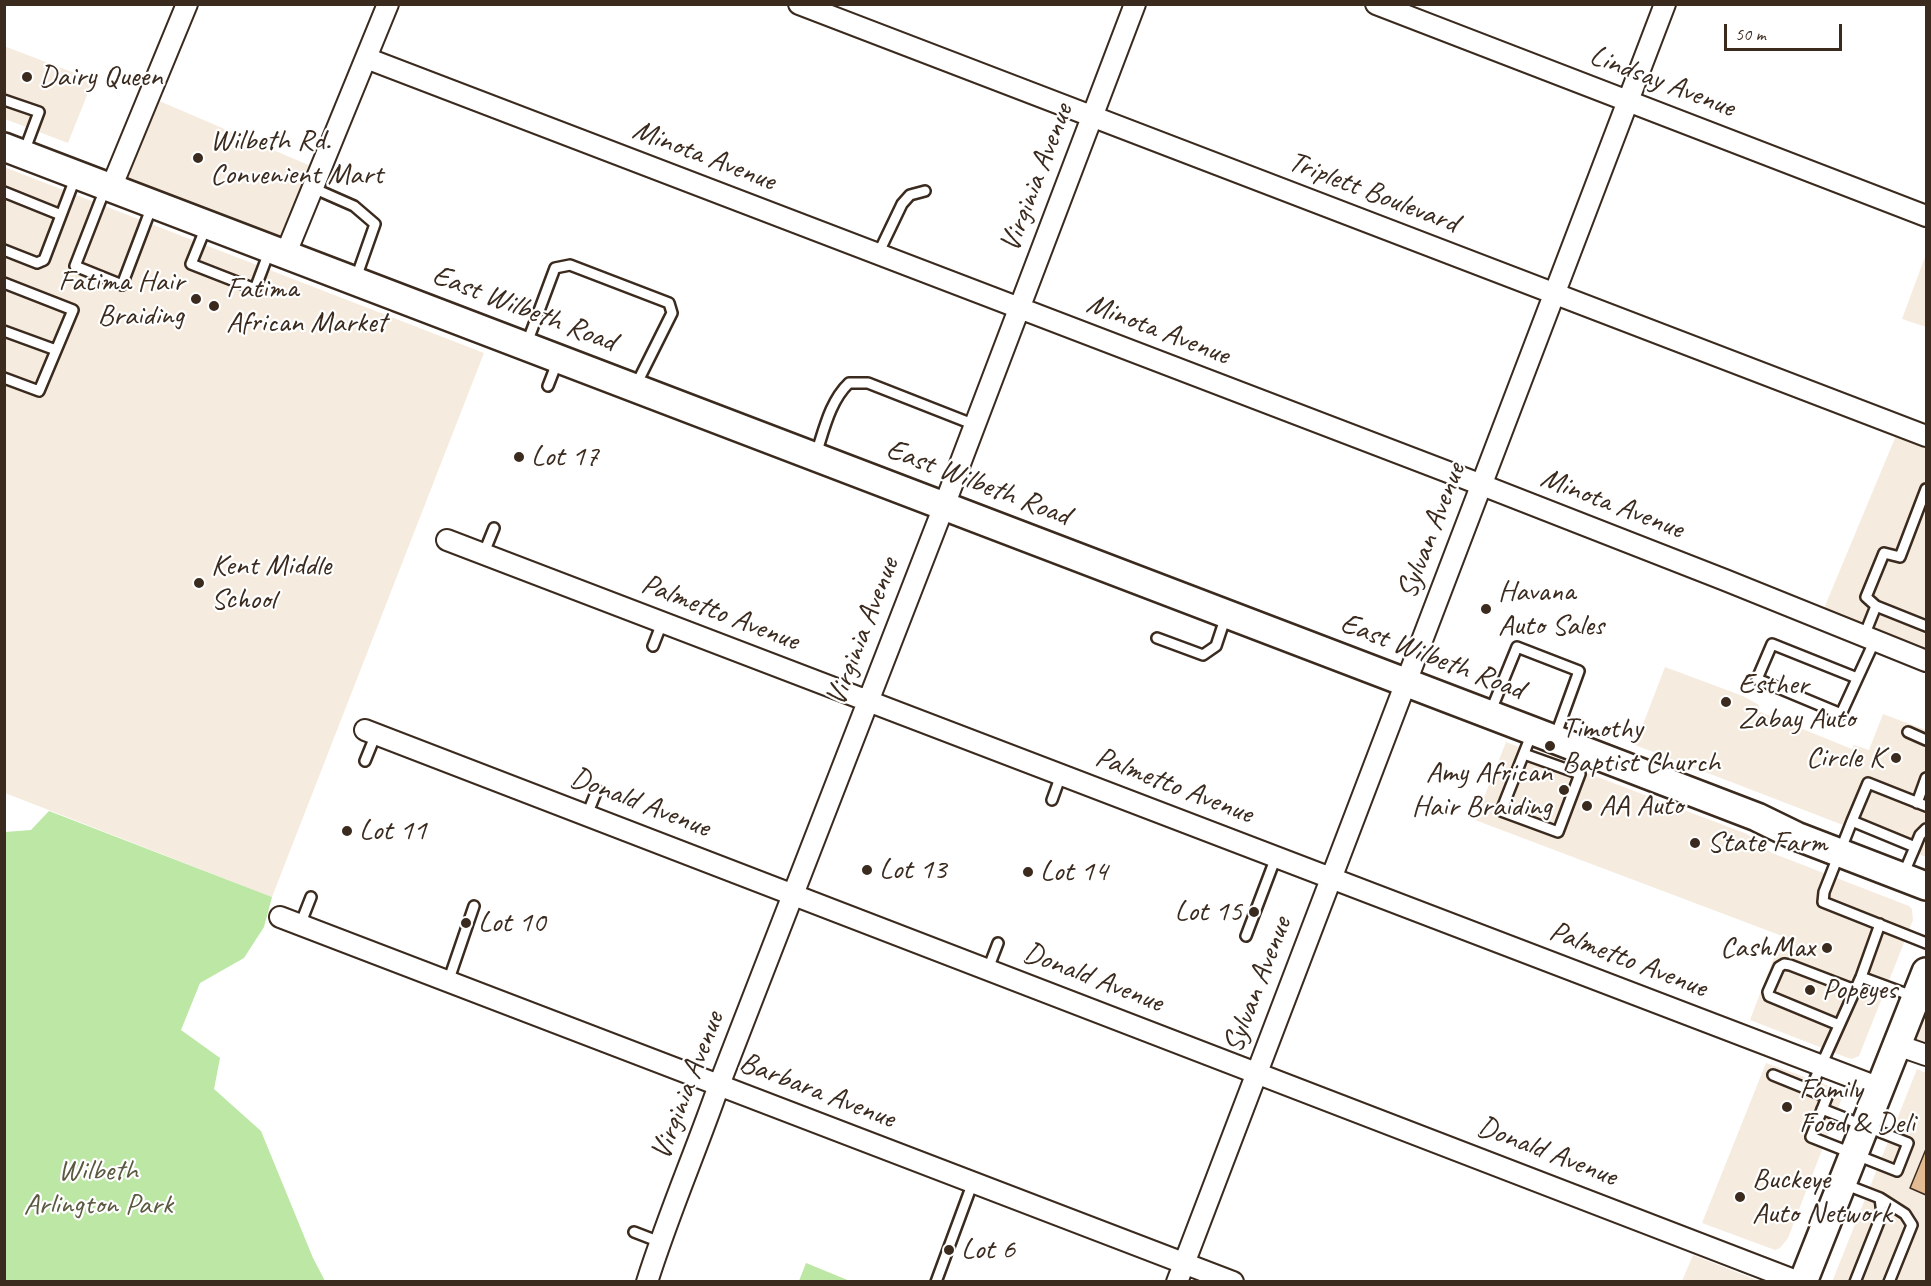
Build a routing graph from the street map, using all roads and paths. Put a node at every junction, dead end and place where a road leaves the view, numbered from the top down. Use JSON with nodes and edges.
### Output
{"nodes":[{"id":1,"x":187,"y":4,"type":"edge"},
{"id":2,"x":388,"y":4,"type":"edge"},
{"id":3,"x":799,"y":4,"type":"edge"},
{"id":4,"x":1134,"y":4,"type":"edge"},
{"id":5,"x":1376,"y":4,"type":"edge"},
{"id":6,"x":1665,"y":4,"type":"edge"},
{"id":7,"x":366,"y":58,"type":"junction"},
{"id":8,"x":4,"y":100,"type":"edge"},
{"id":9,"x":1629,"y":101,"type":"junction"},
{"id":10,"x":1093,"y":116,"type":"junction"},
{"id":11,"x":14,"y":151,"type":"edge"},
{"id":12,"x":77,"y":175,"type":"junction"},
{"id":13,"x":109,"y":187,"type":"junction"},
{"id":14,"x":313,"y":188,"type":"junction"},
{"id":15,"x":925,"y":191,"type":"dead end"},
{"id":16,"x":4,"y":192,"type":"edge"},
{"id":17,"x":153,"y":204,"type":"junction"},
{"id":18,"x":61,"y":215,"type":"junction"},
{"id":19,"x":1926,"y":216,"type":"edge"},
{"id":20,"x":207,"y":224,"type":"junction"},
{"id":21,"x":4,"y":250,"type":"edge"},
{"id":22,"x":278,"y":251,"type":"junction"},
{"id":23,"x":878,"y":255,"type":"junction"},
{"id":24,"x":355,"y":280,"type":"junction"},
{"id":25,"x":4,"y":283,"type":"edge"},
{"id":26,"x":1554,"y":293,"type":"junction"},
{"id":27,"x":1018,"y":309,"type":"junction"},
{"id":28,"x":4,"y":331,"type":"edge"},
{"id":29,"x":526,"y":346,"type":"junction"},
{"id":30,"x":56,"y":351,"type":"junction"},
{"id":31,"x":558,"y":358,"type":"junction"},
{"id":32,"x":4,"y":378,"type":"edge"},
{"id":33,"x":548,"y":386,"type":"dead end"},
{"id":34,"x":635,"y":387,"type":"junction"},
{"id":35,"x":975,"y":425,"type":"junction"},
{"id":36,"x":1926,"y":436,"type":"edge"},
{"id":37,"x":815,"y":456,"type":"junction"},
{"id":38,"x":1482,"y":485,"type":"junction"},
{"id":39,"x":1926,"y":489,"type":"edge"},
{"id":40,"x":944,"y":506,"type":"junction"},
{"id":41,"x":1916,"y":518,"type":"junction"},
{"id":42,"x":1926,"y":522,"type":"edge"},
{"id":43,"x":494,"y":528,"type":"dead end"},
{"id":44,"x":447,"y":540,"type":"dead end"},
{"id":45,"x":483,"y":555,"type":"junction"},
{"id":46,"x":1876,"y":606,"type":"junction"},
{"id":47,"x":1227,"y":614,"type":"junction"},
{"id":48,"x":662,"y":623,"type":"junction"},
{"id":49,"x":1926,"y":626,"type":"edge"},
{"id":50,"x":1157,"y":638,"type":"dead end"},
{"id":51,"x":1869,"y":638,"type":"junction"},
{"id":52,"x":653,"y":646,"type":"dead end"},
{"id":53,"x":1926,"y":661,"type":"edge"},
{"id":54,"x":1857,"y":678,"type":"junction"},
{"id":55,"x":1406,"y":682,"type":"junction"},
{"id":56,"x":869,"y":701,"type":"junction"},
{"id":57,"x":1490,"y":714,"type":"junction"},
{"id":58,"x":371,"y":732,"type":"joint"},
{"id":59,"x":1908,"y":732,"type":"dead end"},
{"id":60,"x":1926,"y":740,"type":"edge"},
{"id":61,"x":1537,"y":741,"type":"junction"},
{"id":62,"x":365,"y":761,"type":"dead end"},
{"id":63,"x":1061,"y":775,"type":"junction"},
{"id":64,"x":1926,"y":778,"type":"edge"},
{"id":65,"x":597,"y":790,"type":"dead end"},
{"id":66,"x":1052,"y":800,"type":"dead end"},
{"id":67,"x":1922,"y":804,"type":"edge"},
{"id":68,"x":587,"y":815,"type":"junction"},
{"id":69,"x":1852,"y":821,"type":"junction"},
{"id":70,"x":1926,"y":829,"type":"edge"},
{"id":71,"x":1915,"y":847,"type":"junction"},
{"id":72,"x":1839,"y":853,"type":"junction"},
{"id":73,"x":1276,"y":857,"type":"junction"},
{"id":74,"x":1330,"y":878,"type":"junction"},
{"id":75,"x":1914,"y":882,"type":"edge"},
{"id":76,"x":794,"y":894,"type":"junction"},
{"id":77,"x":311,"y":897,"type":"dead end"},
{"id":78,"x":474,"y":906,"type":"dead end"},
{"id":79,"x":280,"y":917,"type":"dead end"},
{"id":80,"x":1880,"y":924,"type":"junction"},
{"id":81,"x":300,"y":925,"type":"junction"},
{"id":82,"x":1246,"y":936,"type":"dead end"},
{"id":83,"x":1926,"y":942,"type":"edge"},
{"id":84,"x":998,"y":943,"type":"dead end"},
{"id":85,"x":988,"y":969,"type":"junction"},
{"id":86,"x":1926,"y":972,"type":"edge"},
{"id":87,"x":1861,"y":977,"type":"junction"},
{"id":88,"x":448,"y":982,"type":"junction"},
{"id":89,"x":1855,"y":990,"type":"junction"},
{"id":90,"x":1916,"y":997,"type":"junction"},
{"id":91,"x":1839,"y":1025,"type":"junction"},
{"id":92,"x":1897,"y":1045,"type":"junction"},
{"id":93,"x":1926,"y":1055,"type":"edge"},
{"id":94,"x":1821,"y":1065,"type":"junction"},
{"id":95,"x":1257,"y":1073,"type":"junction"},
{"id":96,"x":1773,"y":1076,"type":"dead end"},
{"id":97,"x":719,"y":1085,"type":"junction"},
{"id":98,"x":1880,"y":1088,"type":"junction"},
{"id":99,"x":1810,"y":1090,"type":"junction"},
{"id":100,"x":1822,"y":1109,"type":"junction"},
{"id":101,"x":1865,"y":1126,"type":"junction"},
{"id":102,"x":1854,"y":1155,"type":"junction"},
{"id":103,"x":973,"y":1182,"type":"junction"},
{"id":104,"x":1843,"y":1183,"type":"junction"},
{"id":105,"x":1880,"y":1198,"type":"junction"},
{"id":106,"x":634,"y":1232,"type":"dead end"},
{"id":107,"x":660,"y":1242,"type":"junction"},
{"id":108,"x":1181,"y":1272,"type":"edge"},
{"id":109,"x":648,"y":1281,"type":"edge"},
{"id":110,"x":936,"y":1281,"type":"edge"},
{"id":111,"x":1233,"y":1281,"type":"edge"},
{"id":112,"x":1801,"y":1281,"type":"edge"},
{"id":113,"x":1855,"y":1281,"type":"edge"},
{"id":114,"x":1889,"y":1281,"type":"edge"}],
"edges":[{"from":1,"to":13,"type":"street"},
{"from":2,"to":7,"type":"street"},
{"from":3,"to":10,"type":"street","name":"Triplett Boulevard"},
{"from":4,"to":10,"type":"street","name":"Virginia Avenue"},
{"from":5,"to":9,"type":"street","name":"Lindsay Avenue"},
{"from":6,"to":9,"type":"street","name":"Sylvan Avenue"},
{"from":7,"to":14,"type":"street"},
{"from":7,"to":23,"type":"street","name":"Minota Avenue"},
{"from":8,"to":11,"type":"lane"},
{"from":9,"to":19,"type":"street","name":"Lindsay Avenue"},
{"from":9,"to":26,"type":"street","name":"Sylvan Avenue"},
{"from":10,"to":26,"type":"street","name":"Triplett Boulevard"},
{"from":10,"to":27,"type":"street","name":"Virginia Avenue"},
{"from":11,"to":12,"type":"main road","name":"East Wilbeth Road"},
{"from":12,"to":13,"type":"main road","name":"East Wilbeth Road"},
{"from":12,"to":18,"type":"lane"},
{"from":13,"to":17,"type":"main road","name":"East Wilbeth Road"},
{"from":13,"to":17,"type":"lane"},
{"from":14,"to":22,"type":"street"},
{"from":14,"to":24,"type":"lane"},
{"from":15,"to":23,"type":"lane"},
{"from":16,"to":18,"type":"lane"},
{"from":17,"to":20,"type":"main road","name":"East Wilbeth Road"},
{"from":18,"to":21,"type":"lane"},
{"from":20,"to":22,"type":"main road","name":"East Wilbeth Road"},
{"from":20,"to":22,"type":"lane"},
{"from":22,"to":24,"type":"main road","name":"East Wilbeth Road"},
{"from":23,"to":27,"type":"street","name":"Minota Avenue"},
{"from":24,"to":29,"type":"main road","name":"East Wilbeth Road"},
{"from":25,"to":30,"type":"lane"},
{"from":26,"to":36,"type":"street","name":"Triplett Boulevard"},
{"from":26,"to":38,"type":"street","name":"Sylvan Avenue"},
{"from":27,"to":35,"type":"street","name":"Virginia Avenue"},
{"from":27,"to":38,"type":"street","name":"Minota Avenue"},
{"from":28,"to":30,"type":"lane"},
{"from":29,"to":31,"type":"main road","name":"East Wilbeth Road"},
{"from":29,"to":34,"type":"lane"},
{"from":30,"to":32,"type":"lane"},
{"from":31,"to":33,"type":"lane"},
{"from":31,"to":34,"type":"main road","name":"East Wilbeth Road"},
{"from":34,"to":37,"type":"main road","name":"East Wilbeth Road"},
{"from":35,"to":37,"type":"lane"},
{"from":35,"to":40,"type":"street","name":"Virginia Avenue"},
{"from":37,"to":40,"type":"main road","name":"East Wilbeth Road"},
{"from":38,"to":51,"type":"street","name":"Minota Avenue"},
{"from":38,"to":55,"type":"street","name":"Sylvan Avenue"},
{"from":39,"to":41,"type":"lane"},
{"from":40,"to":47,"type":"main road","name":"East Wilbeth Road"},
{"from":40,"to":56,"type":"street","name":"Virginia Avenue"},
{"from":41,"to":42,"type":"lane"},
{"from":41,"to":46,"type":"lane"},
{"from":43,"to":45,"type":"lane"},
{"from":44,"to":45,"type":"street","name":"Palmetto Avenue"},
{"from":45,"to":48,"type":"street","name":"Palmetto Avenue"},
{"from":46,"to":49,"type":"lane"},
{"from":46,"to":51,"type":"lane"},
{"from":47,"to":50,"type":"lane"},
{"from":47,"to":55,"type":"main road","name":"East Wilbeth Road"},
{"from":48,"to":52,"type":"lane"},
{"from":48,"to":56,"type":"street","name":"Palmetto Avenue"},
{"from":51,"to":53,"type":"street","name":"Minota Avenue"},
{"from":51,"to":54,"type":"lane"},
{"from":54,"to":54,"type":"lane"},
{"from":55,"to":57,"type":"main road","name":"East Wilbeth Road"},
{"from":55,"to":74,"type":"street","name":"Sylvan Avenue"},
{"from":56,"to":63,"type":"street","name":"Palmetto Avenue"},
{"from":56,"to":76,"type":"street","name":"Virginia Avenue"},
{"from":57,"to":61,"type":"main road","name":"East Wilbeth Road"},
{"from":57,"to":61,"type":"lane"},
{"from":58,"to":62,"type":"lane"},
{"from":58,"to":68,"type":"street","name":"Donald Avenue"},
{"from":59,"to":60,"type":"lane"},
{"from":61,"to":61,"type":"lane"},
{"from":61,"to":72,"type":"main road","name":"East Wilbeth Road"},
{"from":63,"to":66,"type":"lane"},
{"from":63,"to":73,"type":"street","name":"Palmetto Avenue"},
{"from":64,"to":67,"type":"lane"},
{"from":65,"to":68,"type":"lane"},
{"from":67,"to":69,"type":"lane"},
{"from":68,"to":76,"type":"street","name":"Donald Avenue"},
{"from":69,"to":71,"type":"lane"},
{"from":69,"to":72,"type":"lane"},
{"from":70,"to":71,"type":"lane"},
{"from":71,"to":75,"type":"lane"},
{"from":72,"to":75,"type":"main road","name":"East Wilbeth Road"},
{"from":72,"to":80,"type":"lane"},
{"from":73,"to":74,"type":"street","name":"Palmetto Avenue"},
{"from":73,"to":82,"type":"lane"},
{"from":74,"to":94,"type":"street","name":"Palmetto Avenue"},
{"from":74,"to":95,"type":"street","name":"Sylvan Avenue"},
{"from":76,"to":85,"type":"street","name":"Donald Avenue"},
{"from":76,"to":97,"type":"street","name":"Virginia Avenue"},
{"from":77,"to":81,"type":"lane"},
{"from":78,"to":88,"type":"lane"},
{"from":79,"to":81,"type":"street","name":"Barbara Avenue"},
{"from":80,"to":83,"type":"lane"},
{"from":80,"to":87,"type":"lane"},
{"from":81,"to":88,"type":"street","name":"Barbara Avenue"},
{"from":84,"to":85,"type":"lane"},
{"from":85,"to":95,"type":"street","name":"Donald Avenue"},
{"from":86,"to":90,"type":"main road"},
{"from":87,"to":89,"type":"lane"},
{"from":87,"to":90,"type":"lane"},
{"from":88,"to":97,"type":"street","name":"Barbara Avenue"},
{"from":89,"to":91,"type":"lane"},
{"from":89,"to":91,"type":"lane"},
{"from":90,"to":92,"type":"main road"},
{"from":91,"to":94,"type":"lane"},
{"from":92,"to":93,"type":"street"},
{"from":92,"to":98,"type":"main road"},
{"from":94,"to":98,"type":"street","name":"Palmetto Avenue"},
{"from":94,"to":99,"type":"lane"},
{"from":95,"to":108,"type":"street","name":"Sylvan Avenue"},
{"from":95,"to":112,"type":"street","name":"Donald Avenue"},
{"from":96,"to":99,"type":"lane"},
{"from":97,"to":103,"type":"street","name":"Barbara Avenue"},
{"from":97,"to":107,"type":"street","name":"Virginia Avenue"},
{"from":98,"to":101,"type":"main road"},
{"from":99,"to":100,"type":"lane"},
{"from":100,"to":101,"type":"lane"},
{"from":100,"to":102,"type":"lane"},
{"from":101,"to":102,"type":"main road"},
{"from":101,"to":102,"type":"lane"},
{"from":102,"to":104,"type":"main road"},
{"from":103,"to":108,"type":"street","name":"Barbara Avenue"},
{"from":103,"to":110,"type":"lane"},
{"from":104,"to":105,"type":"lane"},
{"from":104,"to":112,"type":"main road"},
{"from":105,"to":113,"type":"lane"},
{"from":105,"to":114,"type":"lane"},
{"from":106,"to":107,"type":"lane"},
{"from":107,"to":109,"type":"street","name":"Virginia Avenue"},
{"from":108,"to":111,"type":"street","name":"Barbara Avenue"}]}
